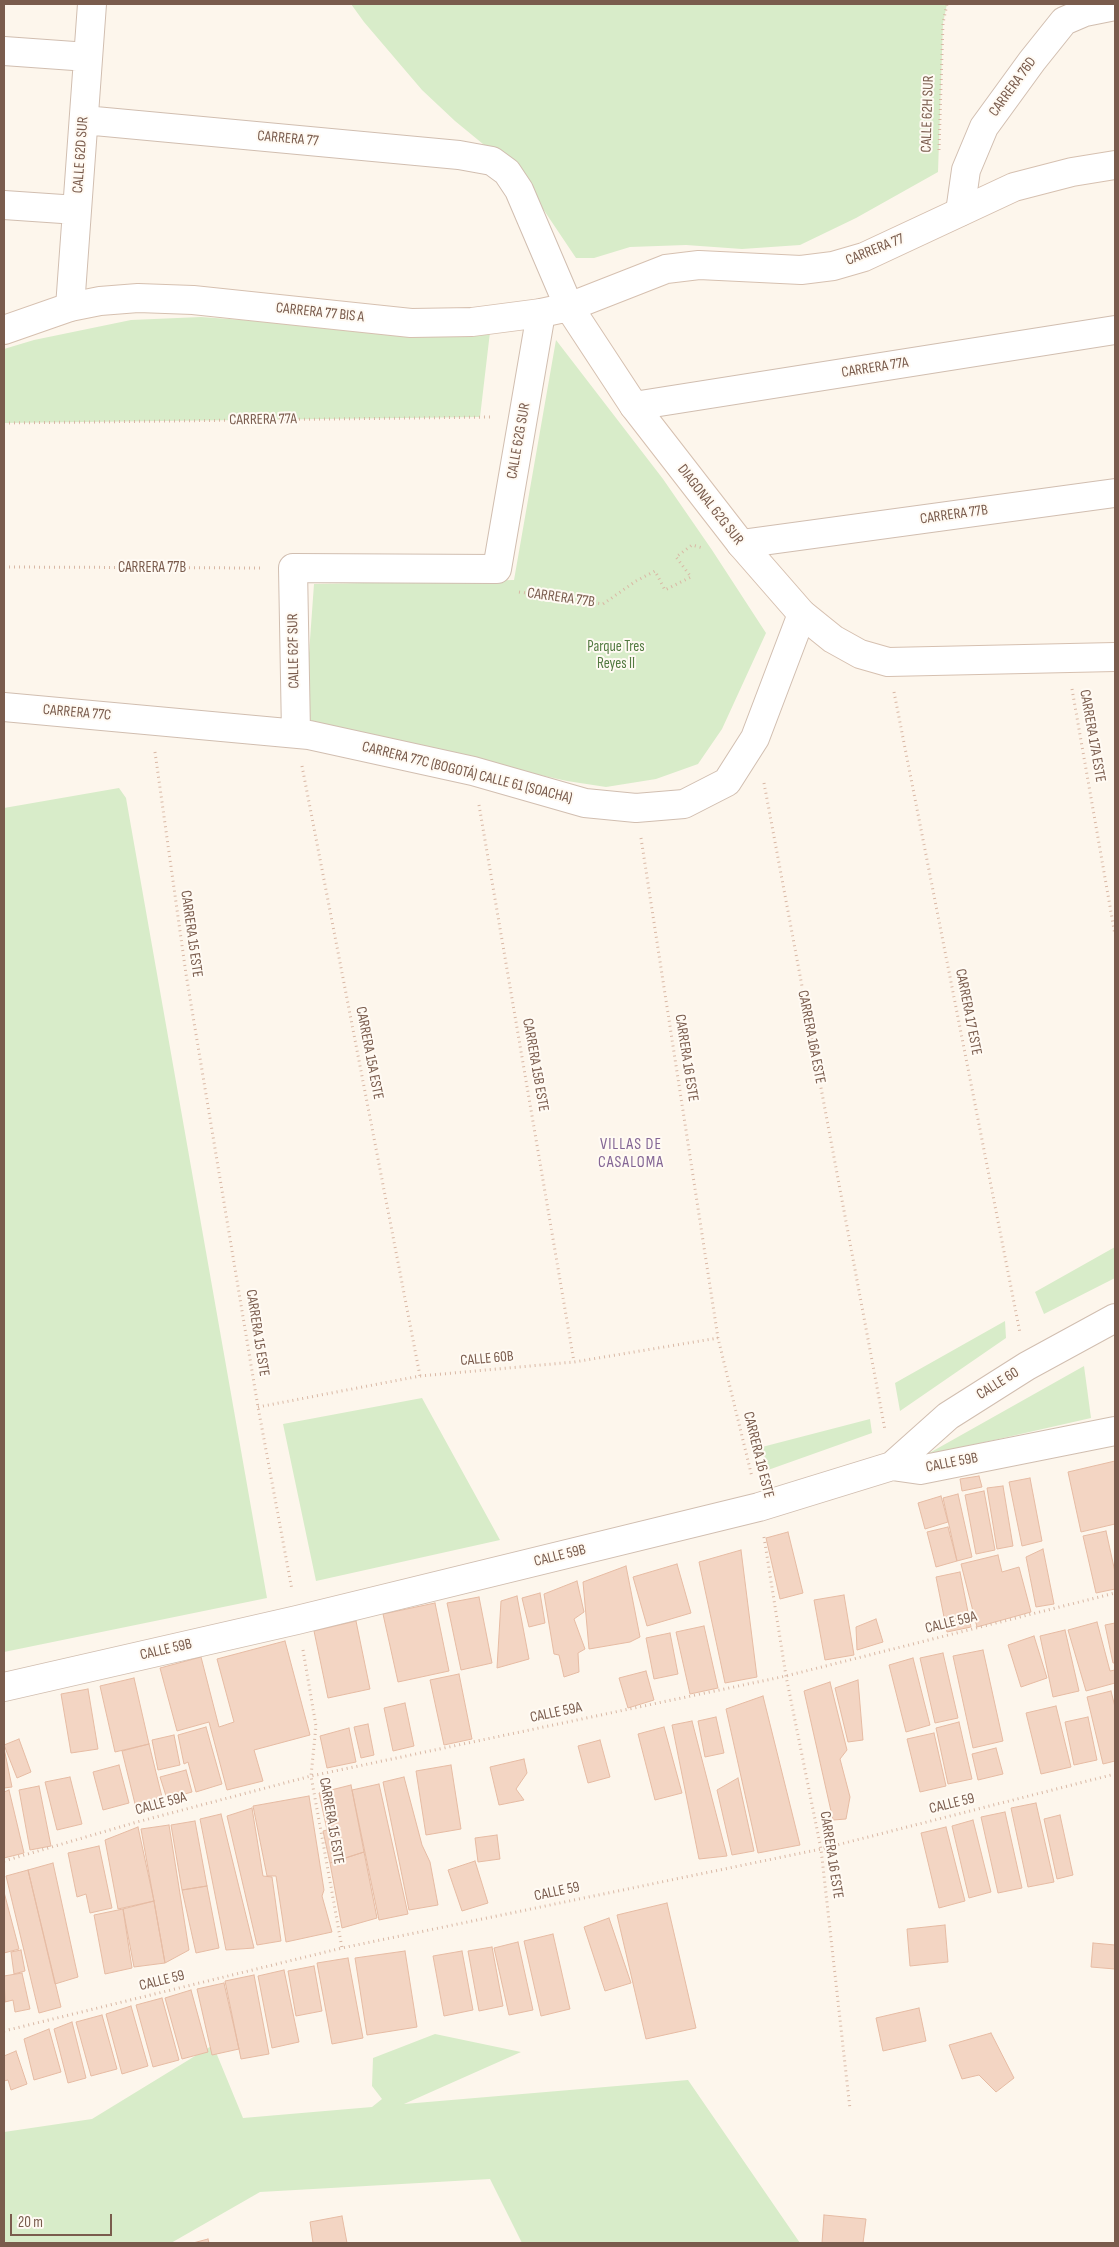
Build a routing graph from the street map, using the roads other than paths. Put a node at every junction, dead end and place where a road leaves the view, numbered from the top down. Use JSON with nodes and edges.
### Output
{"nodes":[{"id":1,"x":92,"y":4,"type":"edge"},
{"id":2,"x":1115,"y":6,"type":"edge"},
{"id":3,"x":4,"y":51,"type":"edge"},
{"id":4,"x":88,"y":57,"type":"junction"},
{"id":5,"x":84,"y":120,"type":"junction"},
{"id":6,"x":1115,"y":165,"type":"edge"},
{"id":7,"x":4,"y":206,"type":"edge"},
{"id":8,"x":77,"y":210,"type":"junction"},
{"id":9,"x":960,"y":212,"type":"junction"},
{"id":10,"x":70,"y":307,"type":"junction"},
{"id":11,"x":569,"y":307,"type":"junction"},
{"id":12,"x":541,"y":313,"type":"junction"},
{"id":13,"x":4,"y":330,"type":"edge"},
{"id":14,"x":1115,"y":330,"type":"edge"},
{"id":15,"x":634,"y":406,"type":"junction"},
{"id":16,"x":1115,"y":493,"type":"edge"},
{"id":17,"x":741,"y":544,"type":"junction"},
{"id":18,"x":293,"y":568,"type":"joint"},
{"id":19,"x":802,"y":614,"type":"junction"},
{"id":20,"x":1115,"y":657,"type":"edge"},
{"id":21,"x":4,"y":707,"type":"edge"},
{"id":22,"x":150,"y":720,"type":"joint"},
{"id":23,"x":296,"y":734,"type":"junction"},
{"id":24,"x":1115,"y":1318,"type":"edge"},
{"id":25,"x":1115,"y":1431,"type":"edge"},
{"id":26,"x":892,"y":1466,"type":"junction"},
{"id":27,"x":4,"y":1687,"type":"edge"}],
"edges":[{"from":1,"to":4,"type":"street","name":"CALLE 62D SUR"},
{"from":2,"to":9,"type":"street","name":"CARRERA 76D"},
{"from":3,"to":4,"type":"street"},
{"from":4,"to":5,"type":"street","name":"CALLE 62D SUR"},
{"from":5,"to":8,"type":"street","name":"CALLE 62D SUR"},
{"from":5,"to":11,"type":"street","name":"CARRERA 77"},
{"from":6,"to":9,"type":"street","name":"CARRERA 77"},
{"from":7,"to":8,"type":"street"},
{"from":8,"to":10,"type":"street","name":"CALLE 62D SUR"},
{"from":9,"to":11,"type":"street","name":"CARRERA 77"},
{"from":10,"to":12,"type":"street","name":"CARRERA 77 BIS A"},
{"from":10,"to":13,"type":"street","name":"CARRERA 77 BIS A"},
{"from":11,"to":12,"type":"street","name":"CARRERA 77 BIS A"},
{"from":11,"to":15,"type":"street","name":"DIAGONAL 62G SUR"},
{"from":12,"to":18,"type":"street","name":"CALLE 62G SUR"},
{"from":14,"to":15,"type":"street","name":"CARRERA 77A"},
{"from":15,"to":17,"type":"street","name":"DIAGONAL 62G SUR"},
{"from":16,"to":17,"type":"street","name":"CARRERA 77B"},
{"from":17,"to":19,"type":"street","name":"DIAGONAL 62G SUR"},
{"from":18,"to":23,"type":"street","name":"CALLE 62F SUR"},
{"from":19,"to":20,"type":"street","name":"DIAGONAL 62G SUR"},
{"from":19,"to":23,"type":"street","name":"CARRERA 77C (BOGOTÁ) CALLE 61 (SOACHA)"},
{"from":21,"to":22,"type":"street","name":"CARRERA 77C"},
{"from":22,"to":23,"type":"street","name":"CARRERA 77C (BOGOTÁ) CALLE 61 (SOACHA)"},
{"from":24,"to":26,"type":"street","name":"CALLE 60"},
{"from":25,"to":26,"type":"street","name":"CALLE 59B"},
{"from":26,"to":27,"type":"street","name":"CALLE 59B"}]}
